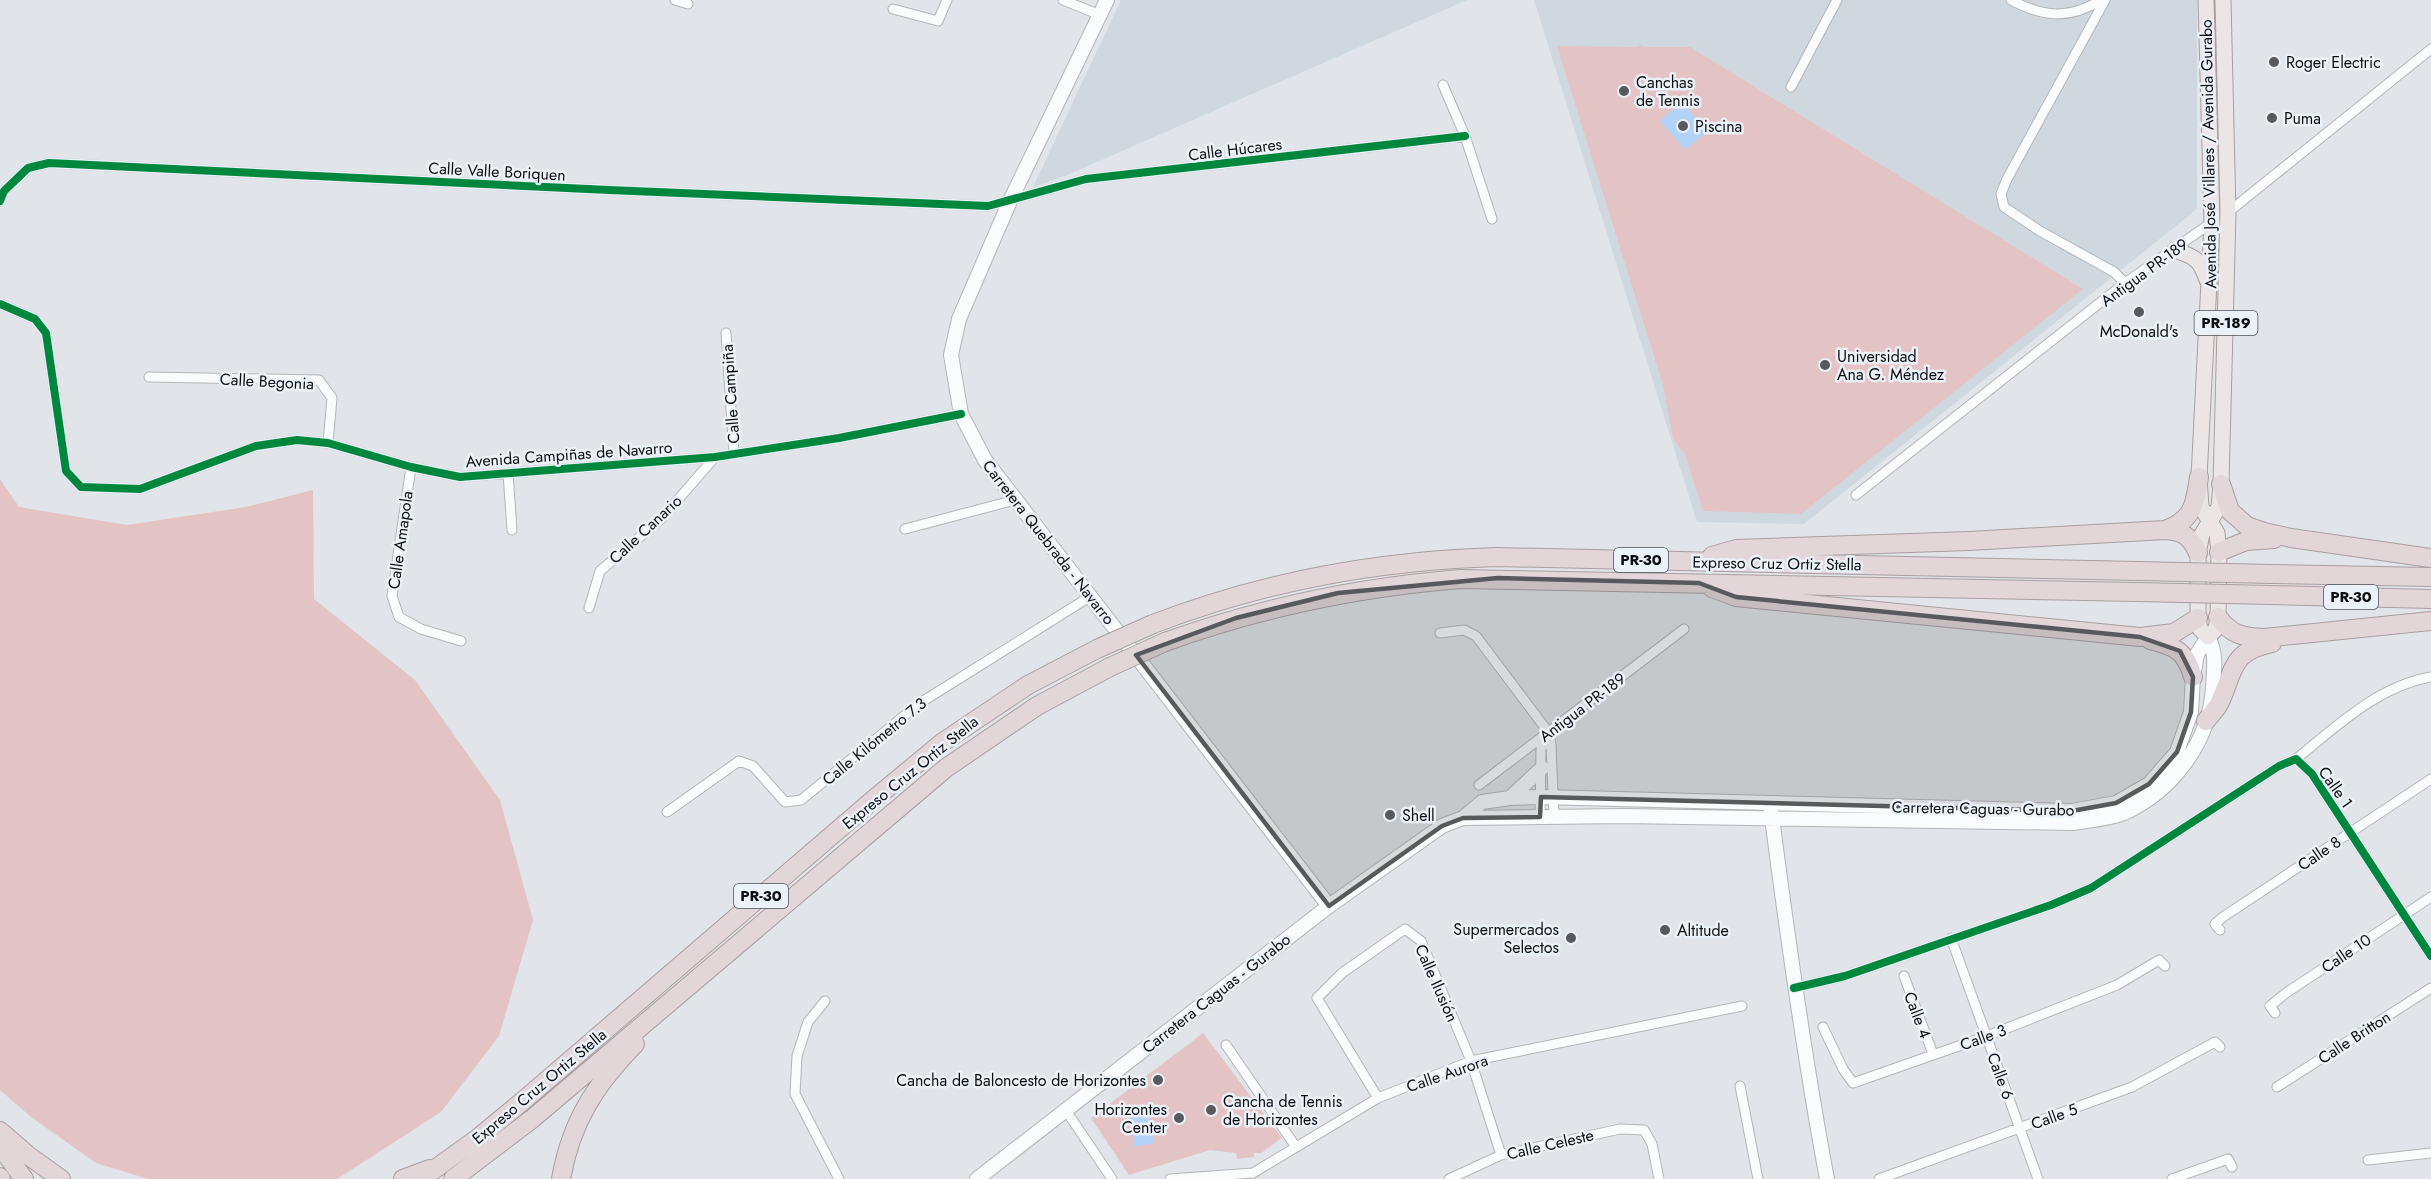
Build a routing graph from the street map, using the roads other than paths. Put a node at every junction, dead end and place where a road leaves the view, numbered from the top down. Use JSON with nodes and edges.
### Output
{"nodes":[{"id":1,"x":675,"y":0,"type":"edge"},
{"id":2,"x":947,"y":0,"type":"edge"},
{"id":3,"x":1063,"y":0,"type":"edge"},
{"id":4,"x":1107,"y":0,"type":"edge"},
{"id":5,"x":1838,"y":0,"type":"edge"},
{"id":6,"x":2011,"y":0,"type":"edge"},
{"id":7,"x":2101,"y":0,"type":"edge"},
{"id":8,"x":2105,"y":0,"type":"edge"},
{"id":9,"x":2206,"y":0,"type":"edge"},
{"id":10,"x":2223,"y":0,"type":"edge"},
{"id":11,"x":688,"y":4,"type":"dead end"},
{"id":12,"x":893,"y":9,"type":"dead end"},
{"id":13,"x":1100,"y":15,"type":"junction"},
{"id":14,"x":2431,"y":49,"type":"edge"},
{"id":15,"x":1443,"y":85,"type":"dead end"},
{"id":16,"x":1791,"y":87,"type":"dead end"},
{"id":17,"x":1465,"y":136,"type":"junction"},
{"id":18,"x":0,"y":201,"type":"edge"},
{"id":19,"x":1010,"y":201,"type":"junction"},
{"id":20,"x":2228,"y":213,"type":"junction"},
{"id":21,"x":1492,"y":219,"type":"dead end"},
{"id":22,"x":2211,"y":223,"type":"junction"},
{"id":23,"x":2175,"y":250,"type":"junction"},
{"id":24,"x":2125,"y":283,"type":"junction"},
{"id":25,"x":2210,"y":288,"type":"junction"},
{"id":26,"x":0,"y":304,"type":"edge"},
{"id":27,"x":726,"y":333,"type":"dead end"},
{"id":28,"x":149,"y":377,"type":"dead end"},
{"id":29,"x":962,"y":414,"type":"junction"},
{"id":30,"x":328,"y":443,"type":"junction"},
{"id":31,"x":734,"y":454,"type":"junction"},
{"id":32,"x":715,"y":457,"type":"junction"},
{"id":33,"x":411,"y":467,"type":"junction"},
{"id":34,"x":508,"y":473,"type":"junction"},
{"id":35,"x":2199,"y":477,"type":"junction"},
{"id":36,"x":2221,"y":484,"type":"junction"},
{"id":37,"x":1856,"y":495,"type":"dead end"},
{"id":38,"x":1016,"y":500,"type":"junction"},
{"id":39,"x":2210,"y":522,"type":"junction"},
{"id":40,"x":905,"y":529,"type":"dead end"},
{"id":41,"x":513,"y":530,"type":"dead end"},
{"id":42,"x":2165,"y":530,"type":"junction"},
{"id":43,"x":2291,"y":538,"type":"junction"},
{"id":44,"x":2219,"y":552,"type":"junction"},
{"id":45,"x":2198,"y":553,"type":"junction"},
{"id":46,"x":2431,"y":558,"type":"edge"},
{"id":47,"x":1694,"y":561,"type":"junction"},
{"id":48,"x":2431,"y":578,"type":"edge"},
{"id":49,"x":1699,"y":583,"type":"junction"},
{"id":50,"x":1091,"y":596,"type":"junction"},
{"id":51,"x":2431,"y":599,"type":"edge"},
{"id":52,"x":589,"y":608,"type":"dead end"},
{"id":53,"x":2218,"y":617,"type":"junction"},
{"id":54,"x":2198,"y":618,"type":"junction"},
{"id":55,"x":2431,"y":621,"type":"edge"},
{"id":56,"x":1684,"y":629,"type":"dead end"},
{"id":57,"x":1440,"y":633,"type":"dead end"},
{"id":58,"x":2293,"y":635,"type":"junction"},
{"id":59,"x":2140,"y":637,"type":"junction"},
{"id":60,"x":2208,"y":637,"type":"junction"},
{"id":61,"x":461,"y":641,"type":"dead end"},
{"id":62,"x":2193,"y":677,"type":"junction"},
{"id":63,"x":2431,"y":677,"type":"edge"},
{"id":64,"x":2206,"y":721,"type":"junction"},
{"id":65,"x":1549,"y":733,"type":"junction"},
{"id":66,"x":2296,"y":759,"type":"junction"},
{"id":67,"x":1542,"y":768,"type":"junction"},
{"id":68,"x":2431,"y":779,"type":"edge"},
{"id":69,"x":1479,"y":785,"type":"dead end"},
{"id":70,"x":1547,"y":797,"type":"junction"},
{"id":71,"x":1510,"y":798,"type":"junction"},
{"id":72,"x":1770,"y":804,"type":"junction"},
{"id":73,"x":667,"y":812,"type":"dead end"},
{"id":74,"x":1547,"y":817,"type":"junction"},
{"id":75,"x":1463,"y":818,"type":"junction"},
{"id":76,"x":1772,"y":819,"type":"junction"},
{"id":77,"x":2351,"y":831,"type":"junction"},
{"id":78,"x":2431,"y":897,"type":"edge"},
{"id":79,"x":1329,"y":906,"type":"junction"},
{"id":80,"x":2405,"y":914,"type":"junction"},
{"id":81,"x":2220,"y":930,"type":"dead end"},
{"id":82,"x":1951,"y":938,"type":"junction"},
{"id":83,"x":2431,"y":956,"type":"edge"},
{"id":84,"x":2165,"y":966,"type":"dead end"},
{"id":85,"x":705,"y":970,"type":"junction"},
{"id":86,"x":1904,"y":976,"type":"dead end"},
{"id":87,"x":1794,"y":988,"type":"junction"},
{"id":88,"x":2431,"y":988,"type":"edge"},
{"id":89,"x":825,"y":1001,"type":"dead end"},
{"id":90,"x":1742,"y":1006,"type":"dead end"},
{"id":91,"x":2275,"y":1013,"type":"dead end"},
{"id":92,"x":1823,"y":1028,"type":"dead end"},
{"id":93,"x":1987,"y":1036,"type":"junction"},
{"id":94,"x":1226,"y":1045,"type":"dead end"},
{"id":95,"x":2220,"y":1047,"type":"dead end"},
{"id":96,"x":1933,"y":1054,"type":"junction"},
{"id":97,"x":1471,"y":1061,"type":"junction"},
{"id":98,"x":1740,"y":1086,"type":"dead end"},
{"id":99,"x":2277,"y":1087,"type":"dead end"},
{"id":100,"x":1378,"y":1098,"type":"junction"},
{"id":101,"x":1065,"y":1109,"type":"junction"},
{"id":102,"x":2020,"y":1128,"type":"junction"},
{"id":103,"x":0,"y":1131,"type":"edge"},
{"id":104,"x":0,"y":1146,"type":"edge"},
{"id":105,"x":1296,"y":1147,"type":"junction"},
{"id":106,"x":2431,"y":1153,"type":"edge"},
{"id":107,"x":1501,"y":1155,"type":"junction"},
{"id":108,"x":2368,"y":1160,"type":"dead end"},
{"id":109,"x":2232,"y":1167,"type":"dead end"},
{"id":110,"x":447,"y":1172,"type":"edge"},
{"id":111,"x":24,"y":1179,"type":"edge"},
{"id":112,"x":61,"y":1179,"type":"edge"},
{"id":113,"x":403,"y":1179,"type":"edge"},
{"id":114,"x":421,"y":1179,"type":"edge"},
{"id":115,"x":561,"y":1179,"type":"edge"},
{"id":116,"x":839,"y":1179,"type":"edge"},
{"id":117,"x":978,"y":1179,"type":"edge"},
{"id":118,"x":1112,"y":1179,"type":"edge"},
{"id":119,"x":1170,"y":1179,"type":"edge"},
{"id":120,"x":1449,"y":1179,"type":"edge"},
{"id":121,"x":1659,"y":1179,"type":"edge"},
{"id":122,"x":1758,"y":1179,"type":"edge"},
{"id":123,"x":1827,"y":1179,"type":"edge"},
{"id":124,"x":1880,"y":1179,"type":"edge"},
{"id":125,"x":2038,"y":1179,"type":"edge"},
{"id":126,"x":2172,"y":1179,"type":"edge"}],
"edges":[{"from":1,"to":11,"type":"street"},
{"from":2,"to":12,"type":"street"},
{"from":3,"to":13,"type":"street"},
{"from":4,"to":13,"type":"main road","name":"Carretera Quebrada - Navarro"},
{"from":5,"to":16,"type":"street"},
{"from":6,"to":7,"type":"street"},
{"from":8,"to":24,"type":"street"},
{"from":9,"to":22,"type":"main road","name":"Avenida José Villares / Avenida Gurabo","number":"PR-189"},
{"from":10,"to":20,"type":"main road","name":"Avenida José Villares / Avenida Gurabo","number":"PR-189"},
{"from":13,"to":19,"type":"main road","name":"Carretera Quebrada - Navarro"},
{"from":14,"to":20,"type":"street","name":"Antigua PR-189"},
{"from":15,"to":17,"type":"street"},
{"from":17,"to":19,"type":"street","name":"Calle Húcares"},
{"from":17,"to":21,"type":"street"},
{"from":18,"to":19,"type":"street","name":"Calle Valle Boriquen"},
{"from":19,"to":29,"type":"main road","name":"Carretera Quebrada - Navarro"},
{"from":20,"to":22,"type":"street","name":"Antigua PR-189"},
{"from":20,"to":36,"type":"main road","name":"Avenida José Villares / Avenida Gurabo","number":"PR-189"},
{"from":22,"to":23,"type":"street","name":"Antigua PR-189"},
{"from":22,"to":25,"type":"main road","name":"Avenida José Villares / Avenida Gurabo","number":"PR-189"},
{"from":23,"to":24,"type":"street","name":"Antigua PR-189"},
{"from":23,"to":25,"type":"main road"},
{"from":24,"to":37,"type":"street","name":"Antigua PR-189"},
{"from":25,"to":35,"type":"main road","name":"Avenida José Villares / Avenida Gurabo","number":"PR-189"},
{"from":26,"to":30,"type":"street","name":"Avenida Campiñas de Navarro"},
{"from":27,"to":31,"type":"street","name":"Calle Campiña"},
{"from":28,"to":30,"type":"street","name":"Calle Begonia"},
{"from":29,"to":31,"type":"street","name":"Avenida Campiñas de Navarro"},
{"from":29,"to":38,"type":"main road","name":"Carretera Quebrada - Navarro"},
{"from":30,"to":33,"type":"street","name":"Avenida Campiñas de Navarro"},
{"from":31,"to":32,"type":"street","name":"Avenida Campiñas de Navarro"},
{"from":32,"to":34,"type":"street","name":"Avenida Campiñas de Navarro"},
{"from":32,"to":52,"type":"street","name":"Calle Canario"},
{"from":33,"to":34,"type":"street","name":"Avenida Campiñas de Navarro"},
{"from":33,"to":61,"type":"street","name":"Calle Amapola"},
{"from":34,"to":41,"type":"street"},
{"from":35,"to":39,"type":"main road","name":"Avenida José Villares / Avenida Gurabo","number":"PR-189"},
{"from":35,"to":42,"type":"highway"},
{"from":36,"to":39,"type":"main road","name":"Avenida José Villares / Avenida Gurabo","number":"PR-189"},
{"from":36,"to":43,"type":"highway"},
{"from":38,"to":40,"type":"street"},
{"from":38,"to":50,"type":"main road","name":"Carretera Quebrada - Navarro"},
{"from":39,"to":44,"type":"main road","name":"Avenida José Villares / Avenida Gurabo","number":"PR-189"},
{"from":39,"to":45,"type":"main road","name":"Avenida José Villares / Avenida Gurabo","number":"PR-189"},
{"from":42,"to":45,"type":"highway"},
{"from":42,"to":47,"type":"highway"},
{"from":43,"to":44,"type":"highway"},
{"from":43,"to":46,"type":"highway"},
{"from":44,"to":53,"type":"main road","name":"Avenida José Villares / Avenida Gurabo","number":"PR-189"},
{"from":45,"to":54,"type":"main road","name":"Avenida José Villares / Avenida Gurabo","number":"PR-189"},
{"from":47,"to":48,"type":"highway","name":"Expreso Cruz Ortiz Stella","number":"PR-30","bridge":true},
{"from":47,"to":110,"type":"highway","name":"Expreso Cruz Ortiz Stella","number":"PR-30","bridge":true},
{"from":49,"to":51,"type":"highway","name":"Expreso Cruz Ortiz Stella","number":"PR-30","bridge":true},
{"from":49,"to":59,"type":"highway"},
{"from":49,"to":85,"type":"highway","name":"Expreso Cruz Ortiz Stella","number":"PR-30","bridge":true},
{"from":50,"to":73,"type":"street","name":"Calle Kilómetro 7.3"},
{"from":50,"to":79,"type":"main road","name":"Carretera Quebrada - Navarro"},
{"from":53,"to":58,"type":"highway"},
{"from":53,"to":60,"type":"main road","name":"Avenida José Villares / Avenida Gurabo","number":"PR-189"},
{"from":54,"to":59,"type":"highway"},
{"from":54,"to":60,"type":"main road","name":"Avenida José Villares / Avenida Gurabo","number":"PR-189"},
{"from":55,"to":58,"type":"highway"},
{"from":56,"to":65,"type":"street","name":"Antigua PR-189"},
{"from":57,"to":65,"type":"street"},
{"from":58,"to":64,"type":"highway"},
{"from":59,"to":62,"type":"highway"},
{"from":60,"to":62,"type":"main road","name":"Carretera Caguas - Gurabo","number":"PR-189"},
{"from":60,"to":64,"type":"main road","name":"Carretera Caguas - Gurabo","number":"PR-189"},
{"from":62,"to":72,"type":"main road","name":"Carretera Caguas - Gurabo","number":"PR-189"},
{"from":63,"to":66,"type":"street"},
{"from":64,"to":76,"type":"main road","name":"Carretera Caguas - Gurabo","number":"PR-189"},
{"from":65,"to":67,"type":"street"},
{"from":65,"to":69,"type":"street","name":"Antigua PR-189"},
{"from":65,"to":70,"type":"street"},
{"from":66,"to":77,"type":"street","name":"Calle 1"},
{"from":66,"to":82,"type":"street","name":"Calle 1"},
{"from":67,"to":70,"type":"street"},
{"from":67,"to":71,"type":"main road"},
{"from":68,"to":77,"type":"street","name":"Calle 8"},
{"from":70,"to":71,"type":"main road","name":"Carretera Caguas - Gurabo","number":"PR-189"},
{"from":70,"to":72,"type":"main road","name":"Carretera Caguas - Gurabo","number":"PR-189"},
{"from":70,"to":74,"type":"street"},
{"from":71,"to":75,"type":"main road","name":"Carretera Caguas - Gurabo","number":"PR-189"},
{"from":72,"to":76,"type":"main road"},
{"from":74,"to":75,"type":"main road","name":"Carretera Caguas - Gurabo","number":"PR-189"},
{"from":74,"to":76,"type":"main road","name":"Carretera Caguas - Gurabo","number":"PR-189"},
{"from":75,"to":79,"type":"main road","name":"Carretera Caguas - Gurabo","number":"PR-189"},
{"from":76,"to":87,"type":"main road"},
{"from":77,"to":80,"type":"street","name":"Calle 1"},
{"from":77,"to":81,"type":"street","name":"Calle 8"},
{"from":78,"to":80,"type":"street","name":"Calle 10"},
{"from":79,"to":101,"type":"main road","name":"Carretera Caguas - Gurabo","number":"PR-189"},
{"from":80,"to":83,"type":"street","name":"Calle 1"},
{"from":80,"to":91,"type":"street","name":"Calle 10"},
{"from":82,"to":87,"type":"street","name":"Calle 1"},
{"from":82,"to":93,"type":"street","name":"Calle 6"},
{"from":84,"to":93,"type":"street","name":"Calle 3"},
{"from":85,"to":110,"type":"highway","name":"Expreso Cruz Ortiz Stella","number":"PR-30"},
{"from":85,"to":115,"type":"highway"},
{"from":86,"to":96,"type":"street","name":"Calle 4"},
{"from":87,"to":123,"type":"main road"},
{"from":88,"to":99,"type":"street","name":"Calle Britton"},
{"from":89,"to":116,"type":"street"},
{"from":90,"to":97,"type":"street","name":"Calle Aurora"},
{"from":92,"to":96,"type":"street","name":"Calle 3"},
{"from":93,"to":96,"type":"street","name":"Calle 3"},
{"from":93,"to":102,"type":"street","name":"Calle 6"},
{"from":94,"to":105,"type":"street"},
{"from":95,"to":102,"type":"street","name":"Calle 5"},
{"from":97,"to":100,"type":"street","name":"Calle Aurora"},
{"from":97,"to":100,"type":"street","name":"Calle Ilusión"},
{"from":97,"to":107,"type":"street","name":"Calle Ilusión"},
{"from":98,"to":122,"type":"street"},
{"from":100,"to":105,"type":"street","name":"Calle Aurora"},
{"from":101,"to":117,"type":"main road","name":"Carretera Caguas - Gurabo","number":"PR-189"},
{"from":101,"to":118,"type":"street"},
{"from":102,"to":124,"type":"street","name":"Calle 5"},
{"from":102,"to":125,"type":"street","name":"Calle 6"},
{"from":103,"to":112,"type":"highway"},
{"from":104,"to":111,"type":"highway"},
{"from":105,"to":119,"type":"street","name":"Calle Aurora"},
{"from":106,"to":108,"type":"street"},
{"from":107,"to":120,"type":"street","name":"Calle Celeste"},
{"from":107,"to":121,"type":"street","name":"Calle Celeste"},
{"from":109,"to":126,"type":"street"},
{"from":110,"to":113,"type":"highway"},
{"from":110,"to":114,"type":"highway","name":"Expreso Cruz Ortiz Stella","number":"PR-30"}]}
